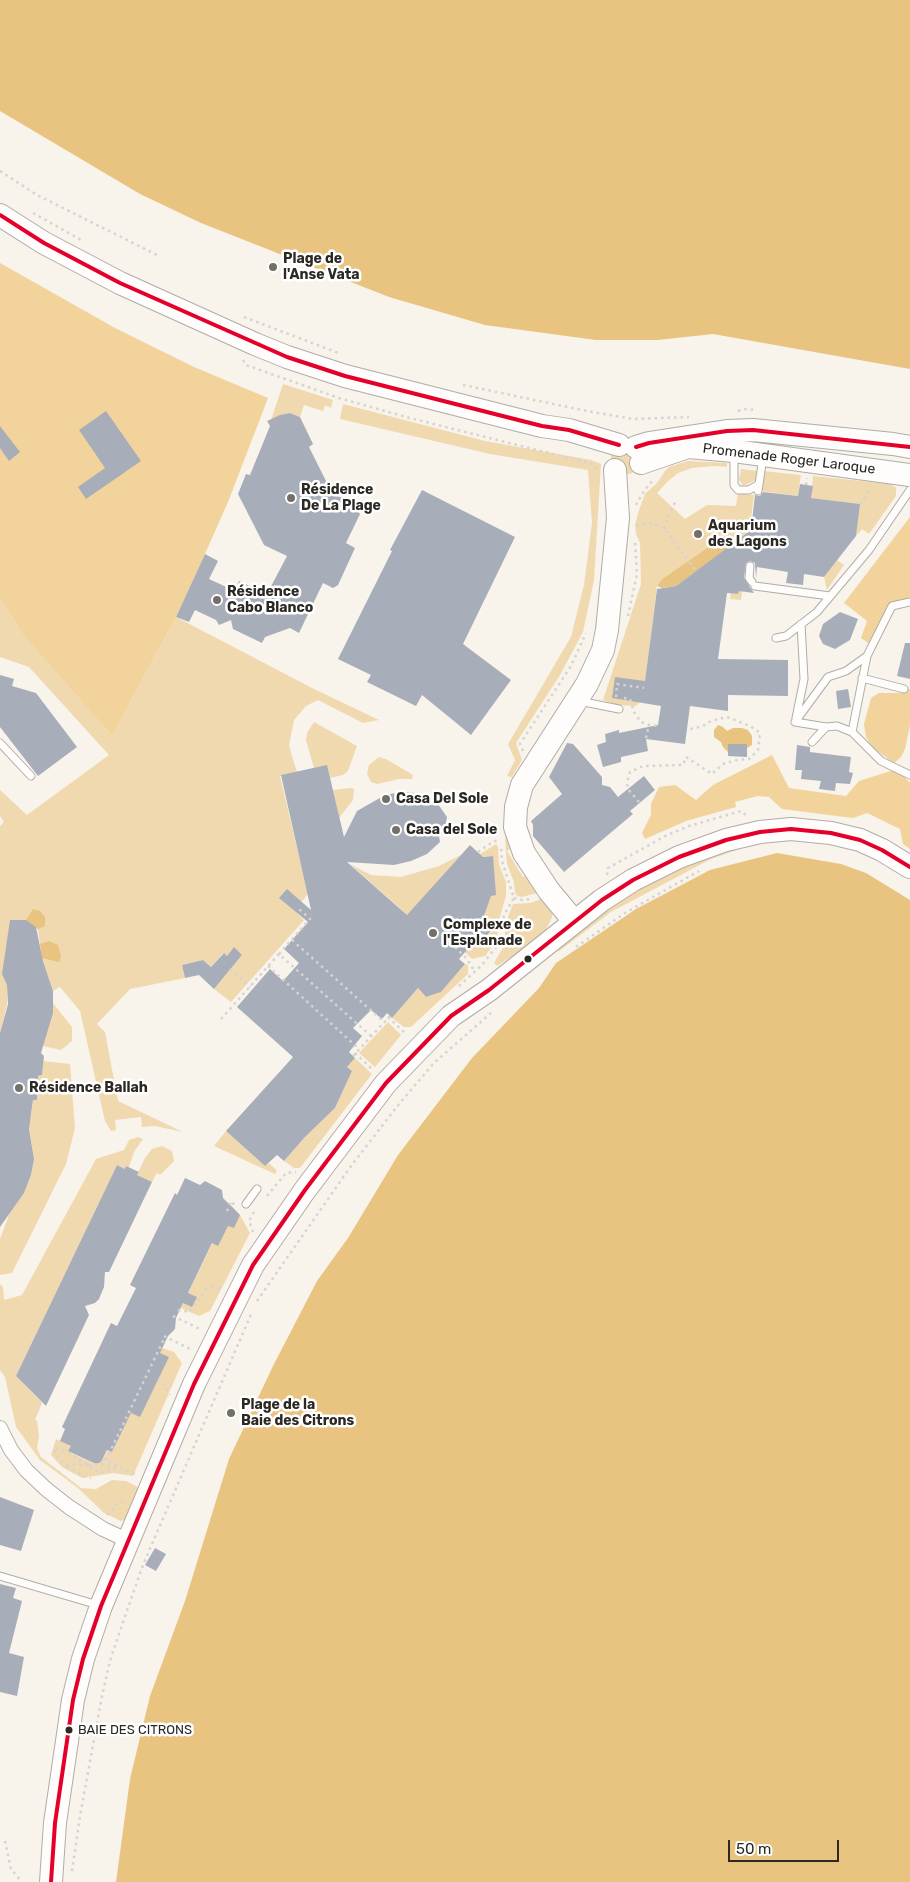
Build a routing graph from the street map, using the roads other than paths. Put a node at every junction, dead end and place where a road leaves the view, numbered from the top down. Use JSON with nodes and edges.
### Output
{"nodes":[{"id":1,"x":0,"y":215,"type":"edge"},
{"id":2,"x":734,"y":451,"type":"junction"},
{"id":3,"x":905,"y":455,"type":"edge"},
{"id":4,"x":763,"y":456,"type":"junction"},
{"id":5,"x":626,"y":463,"type":"junction"},
{"id":6,"x":910,"y":490,"type":"edge"},
{"id":7,"x":750,"y":566,"type":"dead end"},
{"id":8,"x":830,"y":596,"type":"junction"},
{"id":9,"x":910,"y":602,"type":"edge"},
{"id":10,"x":801,"y":624,"type":"junction"},
{"id":11,"x":776,"y":638,"type":"dead end"},
{"id":12,"x":867,"y":656,"type":"junction"},
{"id":13,"x":862,"y":678,"type":"junction"},
{"id":14,"x":904,"y":689,"type":"dead end"},
{"id":15,"x":576,"y":701,"type":"junction"},
{"id":16,"x":619,"y":709,"type":"dead end"},
{"id":17,"x":795,"y":722,"type":"junction"},
{"id":18,"x":826,"y":726,"type":"junction"},
{"id":19,"x":852,"y":732,"type":"junction"},
{"id":20,"x":812,"y":742,"type":"dead end"},
{"id":21,"x":0,"y":743,"type":"edge"},
{"id":22,"x":910,"y":775,"type":"edge"},
{"id":23,"x":31,"y":776,"type":"dead end"},
{"id":24,"x":910,"y":867,"type":"edge"},
{"id":25,"x":574,"y":921,"type":"junction"},
{"id":26,"x":257,"y":1189,"type":"dead end"},
{"id":27,"x":246,"y":1204,"type":"dead end"},
{"id":28,"x":0,"y":1428,"type":"edge"},
{"id":29,"x":129,"y":1541,"type":"junction"},
{"id":30,"x":0,"y":1576,"type":"edge"},
{"id":31,"x":101,"y":1606,"type":"junction"},
{"id":32,"x":61,"y":1879,"type":"edge"}],
"edges":[{"from":1,"to":5,"type":"main road"},
{"from":2,"to":4,"type":"main road","name":"Promenade Roger Laroque"},
{"from":2,"to":4,"type":"lane"},
{"from":2,"to":5,"type":"main road","name":"Promenade Roger Laroque"},
{"from":3,"to":4,"type":"main road","name":"Promenade Roger Laroque"},
{"from":3,"to":5,"type":"main road","name":"Promenade Roger Laroque"},
{"from":5,"to":15,"type":"main road"},
{"from":6,"to":8,"type":"lane"},
{"from":7,"to":8,"type":"lane"},
{"from":8,"to":10,"type":"lane"},
{"from":9,"to":12,"type":"lane"},
{"from":10,"to":11,"type":"lane"},
{"from":10,"to":17,"type":"lane"},
{"from":12,"to":13,"type":"lane"},
{"from":12,"to":17,"type":"lane"},
{"from":13,"to":14,"type":"lane"},
{"from":13,"to":19,"type":"lane"},
{"from":15,"to":16,"type":"lane"},
{"from":15,"to":25,"type":"main road"},
{"from":17,"to":18,"type":"lane"},
{"from":18,"to":19,"type":"lane"},
{"from":18,"to":20,"type":"lane"},
{"from":19,"to":22,"type":"lane"},
{"from":21,"to":23,"type":"lane"},
{"from":24,"to":25,"type":"main road"},
{"from":25,"to":29,"type":"main road"},
{"from":26,"to":27,"type":"lane"},
{"from":28,"to":29,"type":"street"},
{"from":29,"to":31,"type":"main road"},
{"from":30,"to":31,"type":"lane"},
{"from":31,"to":32,"type":"main road"}]}
